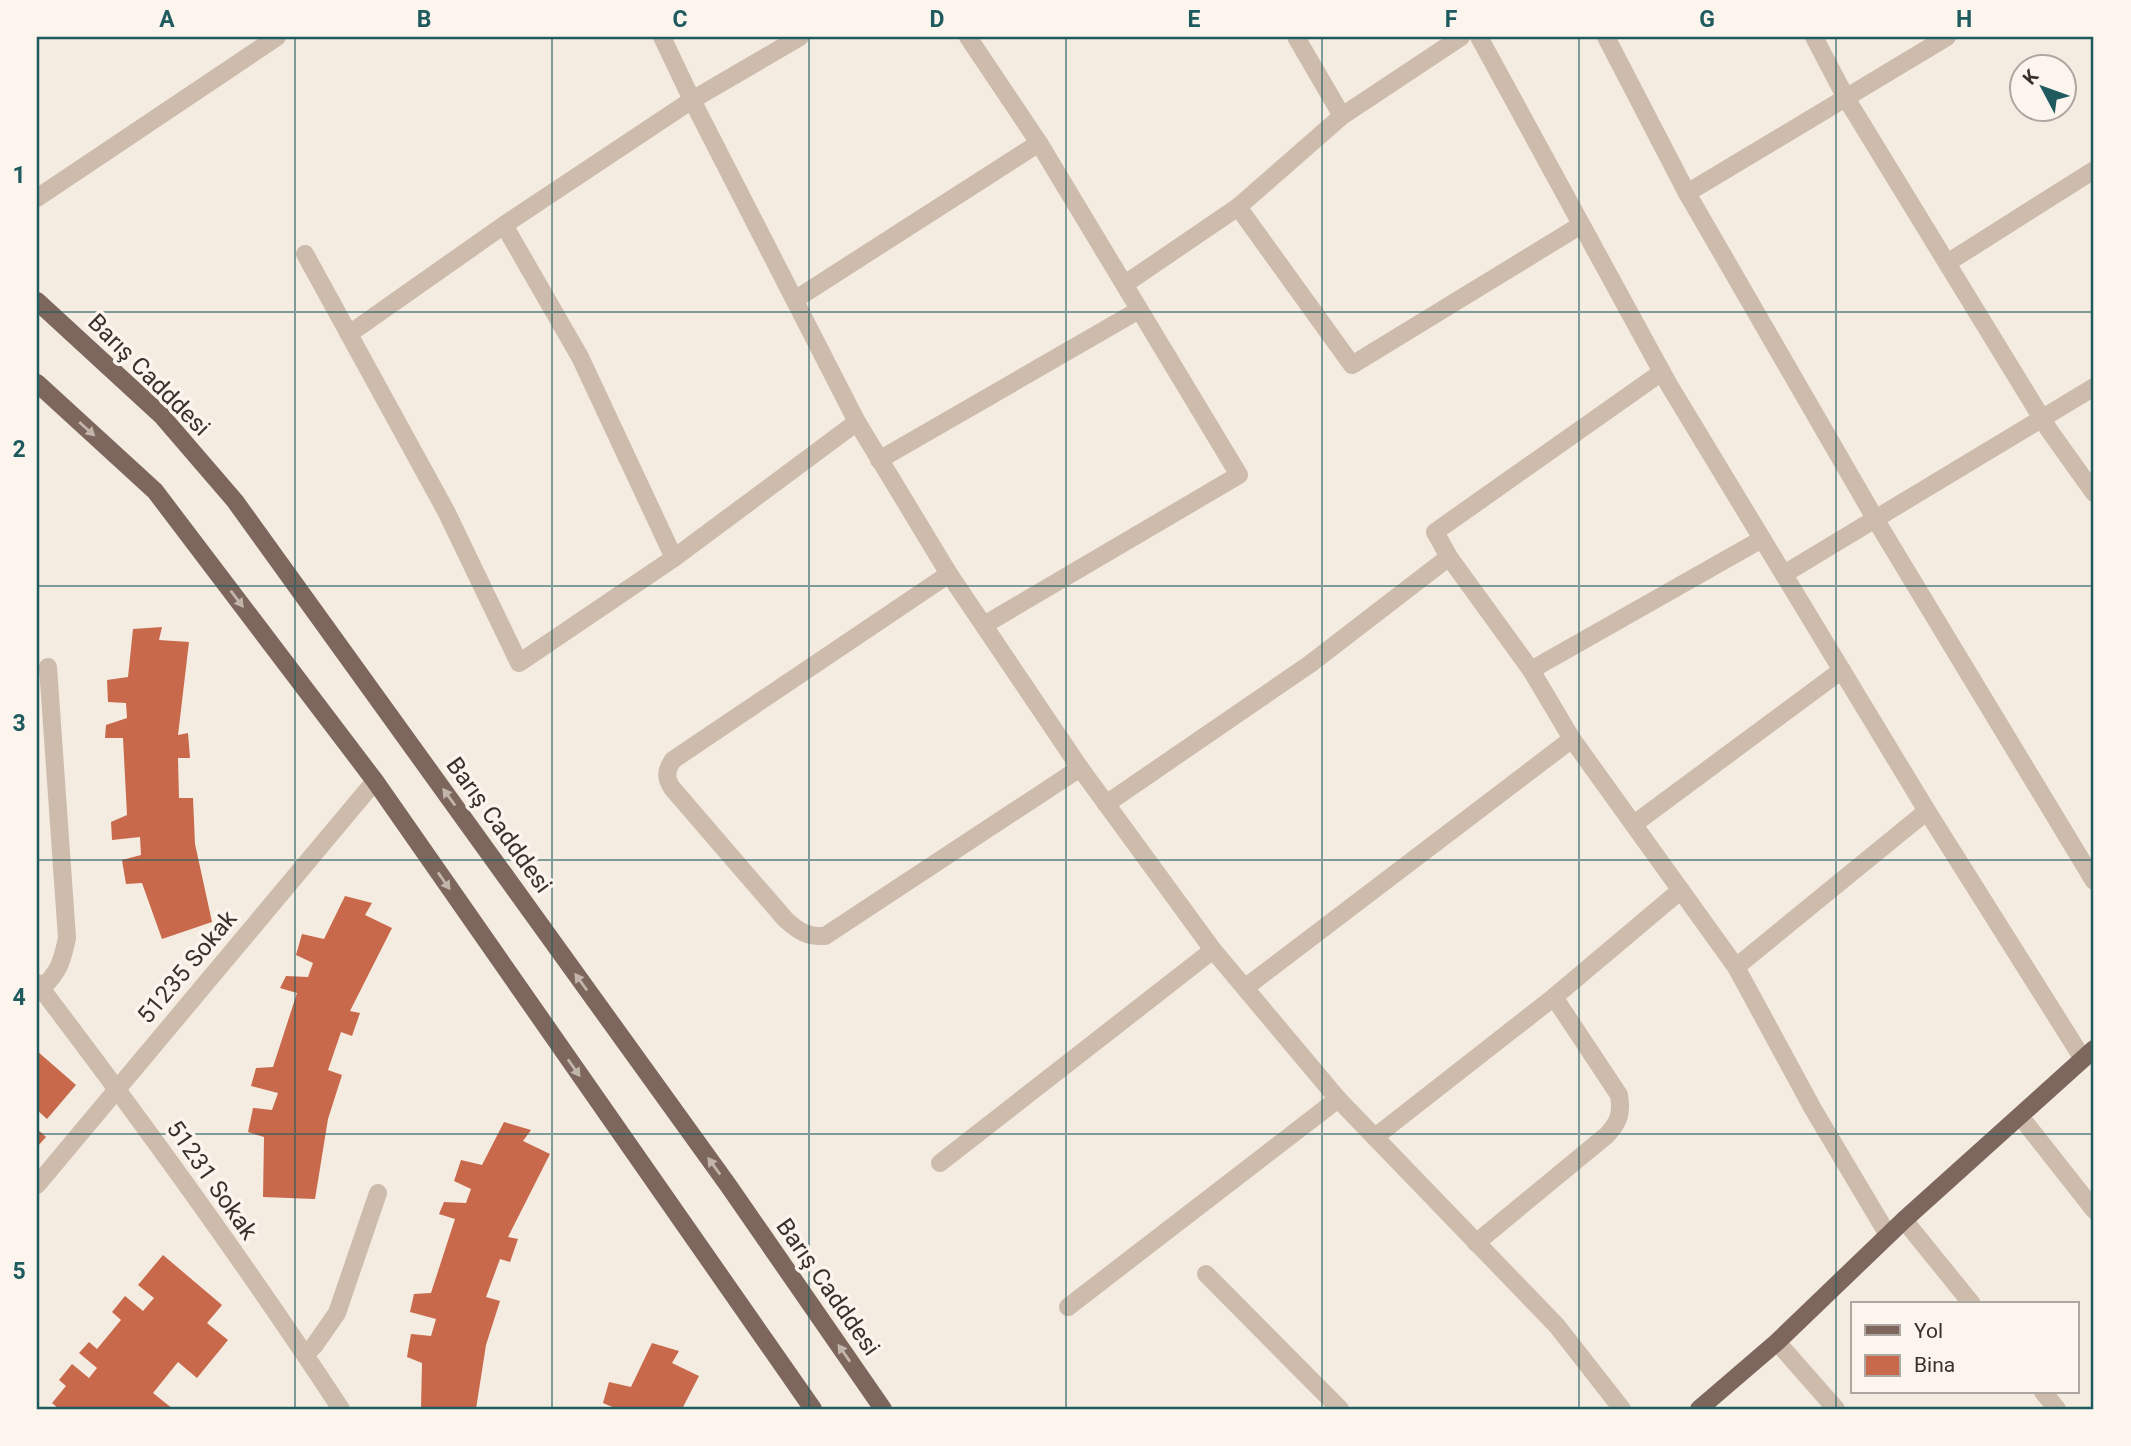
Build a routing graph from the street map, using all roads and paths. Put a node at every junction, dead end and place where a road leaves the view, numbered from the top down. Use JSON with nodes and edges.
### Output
{"nodes":[{"id":1,"x":277,"y":37,"type":"edge"},
{"id":2,"x":662,"y":37,"type":"edge"},
{"id":3,"x":800,"y":37,"type":"edge"},
{"id":4,"x":968,"y":37,"type":"edge"},
{"id":5,"x":1296,"y":37,"type":"edge"},
{"id":6,"x":1461,"y":37,"type":"edge"},
{"id":7,"x":1479,"y":37,"type":"edge"},
{"id":8,"x":1606,"y":37,"type":"edge"},
{"id":9,"x":1814,"y":37,"type":"edge"},
{"id":10,"x":1947,"y":37,"type":"edge"},
{"id":11,"x":1846,"y":98,"type":"junction"},
{"id":12,"x":692,"y":100,"type":"junction"},
{"id":13,"x":1342,"y":116,"type":"junction"},
{"id":14,"x":1039,"y":143,"type":"junction"},
{"id":15,"x":2094,"y":170,"type":"edge"},
{"id":16,"x":1687,"y":192,"type":"junction"},
{"id":17,"x":37,"y":198,"type":"edge"},
{"id":18,"x":1238,"y":207,"type":"junction"},
{"id":19,"x":504,"y":225,"type":"junction"},
{"id":20,"x":1581,"y":225,"type":"junction"},
{"id":21,"x":305,"y":254,"type":"dead end"},
{"id":22,"x":1947,"y":263,"type":"junction"},
{"id":23,"x":1125,"y":284,"type":"junction"},
{"id":24,"x":796,"y":299,"type":"junction"},
{"id":25,"x":37,"y":301,"type":"edge"},
{"id":26,"x":1139,"y":310,"type":"junction"},
{"id":27,"x":349,"y":334,"type":"junction"},
{"id":28,"x":1662,"y":372,"type":"junction"},
{"id":29,"x":37,"y":383,"type":"edge"},
{"id":30,"x":2094,"y":387,"type":"edge"},
{"id":31,"x":2042,"y":418,"type":"junction"},
{"id":32,"x":857,"y":422,"type":"junction"},
{"id":33,"x":879,"y":460,"type":"junction"},
{"id":34,"x":2094,"y":493,"type":"edge"},
{"id":35,"x":1875,"y":519,"type":"junction"},
{"id":36,"x":1762,"y":539,"type":"junction"},
{"id":37,"x":1449,"y":557,"type":"junction"},
{"id":38,"x":674,"y":558,"type":"junction"},
{"id":39,"x":949,"y":574,"type":"junction"},
{"id":40,"x":1784,"y":574,"type":"junction"},
{"id":41,"x":984,"y":625,"type":"junction"},
{"id":42,"x":48,"y":667,"type":"dead end"},
{"id":43,"x":1531,"y":670,"type":"junction"},
{"id":44,"x":1842,"y":670,"type":"junction"},
{"id":45,"x":1572,"y":738,"type":"junction"},
{"id":46,"x":1080,"y":768,"type":"junction"},
{"id":47,"x":375,"y":781,"type":"junction"},
{"id":48,"x":1106,"y":804,"type":"junction"},
{"id":49,"x":1927,"y":811,"type":"junction"},
{"id":50,"x":1633,"y":824,"type":"junction"},
{"id":51,"x":2094,"y":881,"type":"edge"},
{"id":52,"x":1681,"y":890,"type":"junction"},
{"id":53,"x":1213,"y":950,"type":"junction"},
{"id":54,"x":1736,"y":967,"type":"junction"},
{"id":55,"x":39,"y":986,"type":"edge"},
{"id":56,"x":1246,"y":987,"type":"junction"},
{"id":57,"x":1554,"y":997,"type":"junction"},
{"id":58,"x":2089,"y":1054,"type":"edge"},
{"id":59,"x":116,"y":1087,"type":"junction"},
{"id":60,"x":1338,"y":1098,"type":"junction"},
{"id":61,"x":2020,"y":1116,"type":"junction"},
{"id":62,"x":1375,"y":1137,"type":"junction"},
{"id":63,"x":940,"y":1163,"type":"dead end"},
{"id":64,"x":37,"y":1185,"type":"edge"},
{"id":65,"x":378,"y":1193,"type":"dead end"},
{"id":66,"x":2094,"y":1210,"type":"edge"},
{"id":67,"x":1904,"y":1220,"type":"junction"},
{"id":68,"x":1888,"y":1235,"type":"junction"},
{"id":69,"x":1476,"y":1243,"type":"junction"},
{"id":70,"x":1206,"y":1274,"type":"dead end"},
{"id":71,"x":1970,"y":1302,"type":"edge"},
{"id":72,"x":1068,"y":1307,"type":"dead end"},
{"id":73,"x":1777,"y":1342,"type":"junction"},
{"id":74,"x":305,"y":1354,"type":"junction"},
{"id":75,"x":2045,"y":1394,"type":"edge"},
{"id":76,"x":341,"y":1409,"type":"edge"},
{"id":77,"x":813,"y":1409,"type":"edge"},
{"id":78,"x":883,"y":1409,"type":"edge"},
{"id":79,"x":1340,"y":1409,"type":"edge"},
{"id":80,"x":1622,"y":1409,"type":"edge"},
{"id":81,"x":1699,"y":1409,"type":"edge"},
{"id":82,"x":1836,"y":1409,"type":"edge"},
{"id":83,"x":2057,"y":1409,"type":"edge"}],
"edges":[{"from":1,"to":17,"type":"street"},
{"from":2,"to":12,"type":"street"},
{"from":3,"to":12,"type":"street"},
{"from":4,"to":14,"type":"street"},
{"from":5,"to":13,"type":"street"},
{"from":6,"to":13,"type":"street"},
{"from":7,"to":20,"type":"street"},
{"from":8,"to":16,"type":"street"},
{"from":9,"to":11,"type":"street"},
{"from":10,"to":11,"type":"street"},
{"from":11,"to":16,"type":"street"},
{"from":11,"to":22,"type":"street"},
{"from":12,"to":19,"type":"street"},
{"from":12,"to":24,"type":"street"},
{"from":13,"to":18,"type":"street"},
{"from":14,"to":23,"type":"street"},
{"from":14,"to":24,"type":"street"},
{"from":15,"to":22,"type":"street"},
{"from":16,"to":35,"type":"street"},
{"from":18,"to":20,"type":"street"},
{"from":18,"to":23,"type":"street"},
{"from":19,"to":27,"type":"street"},
{"from":19,"to":38,"type":"street"},
{"from":20,"to":28,"type":"street"},
{"from":21,"to":27,"type":"street"},
{"from":22,"to":31,"type":"street"},
{"from":23,"to":26,"type":"street"},
{"from":24,"to":32,"type":"street"},
{"from":78,"to":25,"type":"main road","name":"Barış Cadddesi","one_way":true},
{"from":26,"to":33,"type":"street"},
{"from":26,"to":41,"type":"street"},
{"from":27,"to":38,"type":"street"},
{"from":28,"to":36,"type":"street"},
{"from":28,"to":37,"type":"street"},
{"from":29,"to":47,"type":"main road","one_way":true},
{"from":30,"to":31,"type":"street"},
{"from":31,"to":34,"type":"street"},
{"from":31,"to":35,"type":"street"},
{"from":32,"to":33,"type":"street"},
{"from":32,"to":38,"type":"street"},
{"from":33,"to":39,"type":"street"},
{"from":35,"to":40,"type":"street"},
{"from":35,"to":51,"type":"street"},
{"from":36,"to":40,"type":"street"},
{"from":36,"to":43,"type":"street"},
{"from":37,"to":43,"type":"street"},
{"from":37,"to":48,"type":"street"},
{"from":39,"to":41,"type":"street"},
{"from":39,"to":46,"type":"street"},
{"from":40,"to":44,"type":"street"},
{"from":41,"to":46,"type":"street"},
{"from":42,"to":55,"type":"street"},
{"from":43,"to":45,"type":"street"},
{"from":44,"to":49,"type":"street"},
{"from":44,"to":50,"type":"street"},
{"from":45,"to":50,"type":"street"},
{"from":45,"to":56,"type":"street"},
{"from":46,"to":48,"type":"street"},
{"from":47,"to":59,"type":"street","name":"51235 Sokak"},
{"from":47,"to":77,"type":"main road","one_way":true},
{"from":48,"to":53,"type":"street"},
{"from":49,"to":54,"type":"street"},
{"from":49,"to":58,"type":"street"},
{"from":50,"to":52,"type":"street"},
{"from":52,"to":54,"type":"street"},
{"from":52,"to":57,"type":"street"},
{"from":53,"to":56,"type":"street"},
{"from":53,"to":63,"type":"street"},
{"from":54,"to":68,"type":"street"},
{"from":55,"to":59,"type":"street","name":"51231 Sokak"},
{"from":56,"to":60,"type":"street"},
{"from":57,"to":62,"type":"street"},
{"from":57,"to":69,"type":"street"},
{"from":58,"to":61,"type":"main road"},
{"from":59,"to":64,"type":"street","name":"51235 Sokak"},
{"from":59,"to":74,"type":"street","name":"51231 Sokak"},
{"from":60,"to":62,"type":"street"},
{"from":60,"to":72,"type":"street"},
{"from":61,"to":66,"type":"street"},
{"from":61,"to":67,"type":"main road"},
{"from":62,"to":69,"type":"street"},
{"from":65,"to":74,"type":"street"},
{"from":67,"to":68,"type":"main road"},
{"from":67,"to":71,"type":"street"},
{"from":68,"to":73,"type":"main road"},
{"from":69,"to":80,"type":"street"},
{"from":70,"to":79,"type":"street"},
{"from":73,"to":81,"type":"main road"},
{"from":73,"to":82,"type":"street"},
{"from":74,"to":76,"type":"street","name":"51231 Sokak"},
{"from":75,"to":83,"type":"street"}]}
